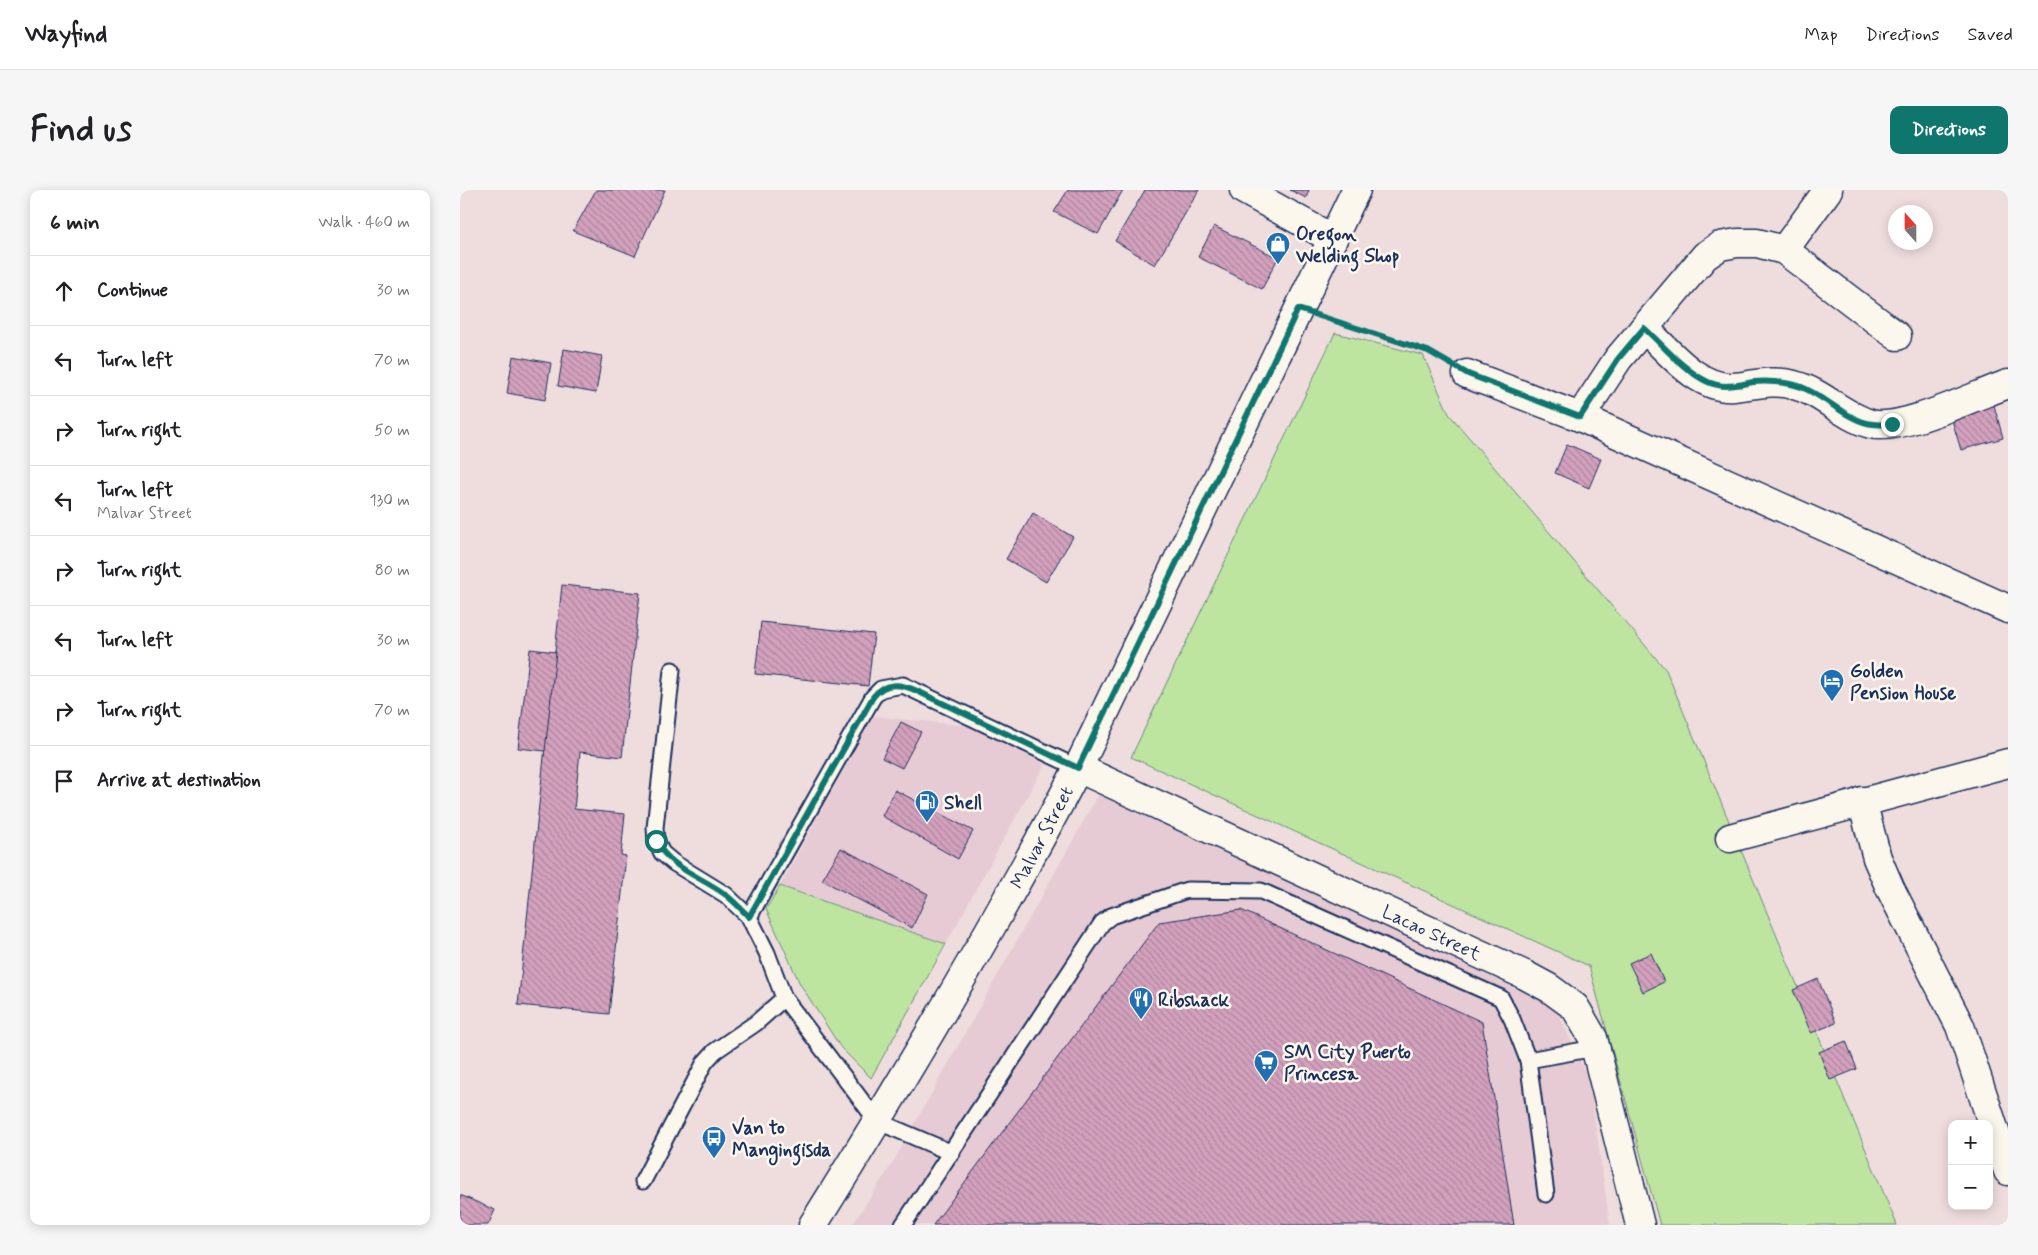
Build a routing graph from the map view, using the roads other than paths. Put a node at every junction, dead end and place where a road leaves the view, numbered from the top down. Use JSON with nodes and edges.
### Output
{"nodes":[{"id":1,"x":1244,"y":190,"type":"edge"},
{"id":2,"x":1356,"y":190,"type":"edge"},
{"id":3,"x":1828,"y":190,"type":"edge"},
{"id":4,"x":1333,"y":239,"type":"junction"},
{"id":5,"x":1784,"y":250,"type":"junction"},
{"id":6,"x":1644,"y":328,"type":"junction"},
{"id":7,"x":1897,"y":336,"type":"dead end"},
{"id":8,"x":1468,"y":374,"type":"road end"},
{"id":9,"x":2008,"y":384,"type":"edge"},
{"id":10,"x":1580,"y":417,"type":"junction"},
{"id":11,"x":2008,"y":609,"type":"edge"},
{"id":12,"x":672,"y":670,"type":"dead end"},
{"id":13,"x":2008,"y":763,"type":"edge"},
{"id":14,"x":1078,"y":768,"type":"junction"},
{"id":15,"x":1862,"y":801,"type":"junction"},
{"id":16,"x":1730,"y":838,"type":"dead end"},
{"id":17,"x":749,"y":917,"type":"junction"},
{"id":18,"x":784,"y":998,"type":"junction"},
{"id":19,"x":1595,"y":1048,"type":"junction"},
{"id":20,"x":1528,"y":1060,"type":"junction"},
{"id":21,"x":878,"y":1121,"type":"junction"},
{"id":22,"x":952,"y":1153,"type":"junction"},
{"id":23,"x":2008,"y":1171,"type":"edge"},
{"id":24,"x":643,"y":1181,"type":"dead end"},
{"id":25,"x":1546,"y":1194,"type":"dead end"},
{"id":26,"x":813,"y":1225,"type":"edge"},
{"id":27,"x":903,"y":1225,"type":"edge"},
{"id":28,"x":1640,"y":1225,"type":"edge"}],
"edges":[{"from":1,"to":4,"type":"street"},
{"from":2,"to":4,"type":"street","name":"Malvar Street"},
{"from":3,"to":5,"type":"street"},
{"from":4,"to":14,"type":"street","name":"Malvar Street"},
{"from":5,"to":6,"type":"street"},
{"from":5,"to":7,"type":"street"},
{"from":6,"to":9,"type":"street"},
{"from":6,"to":10,"type":"street"},
{"from":8,"to":10,"type":"street"},
{"from":10,"to":11,"type":"street"},
{"from":12,"to":17,"type":"lane"},
{"from":13,"to":15,"type":"street"},
{"from":14,"to":17,"type":"lane"},
{"from":14,"to":19,"type":"street","name":"Lacao Street"},
{"from":14,"to":21,"type":"street","name":"Malvar Street"},
{"from":15,"to":16,"type":"street"},
{"from":15,"to":23,"type":"street"},
{"from":17,"to":18,"type":"lane"},
{"from":18,"to":21,"type":"lane"},
{"from":18,"to":24,"type":"lane"},
{"from":19,"to":20,"type":"lane"},
{"from":19,"to":28,"type":"street","name":"Lacao Street"},
{"from":20,"to":22,"type":"lane"},
{"from":20,"to":25,"type":"lane"},
{"from":21,"to":22,"type":"lane"},
{"from":21,"to":26,"type":"street","name":"Malvar Street"},
{"from":22,"to":27,"type":"lane"}]}
